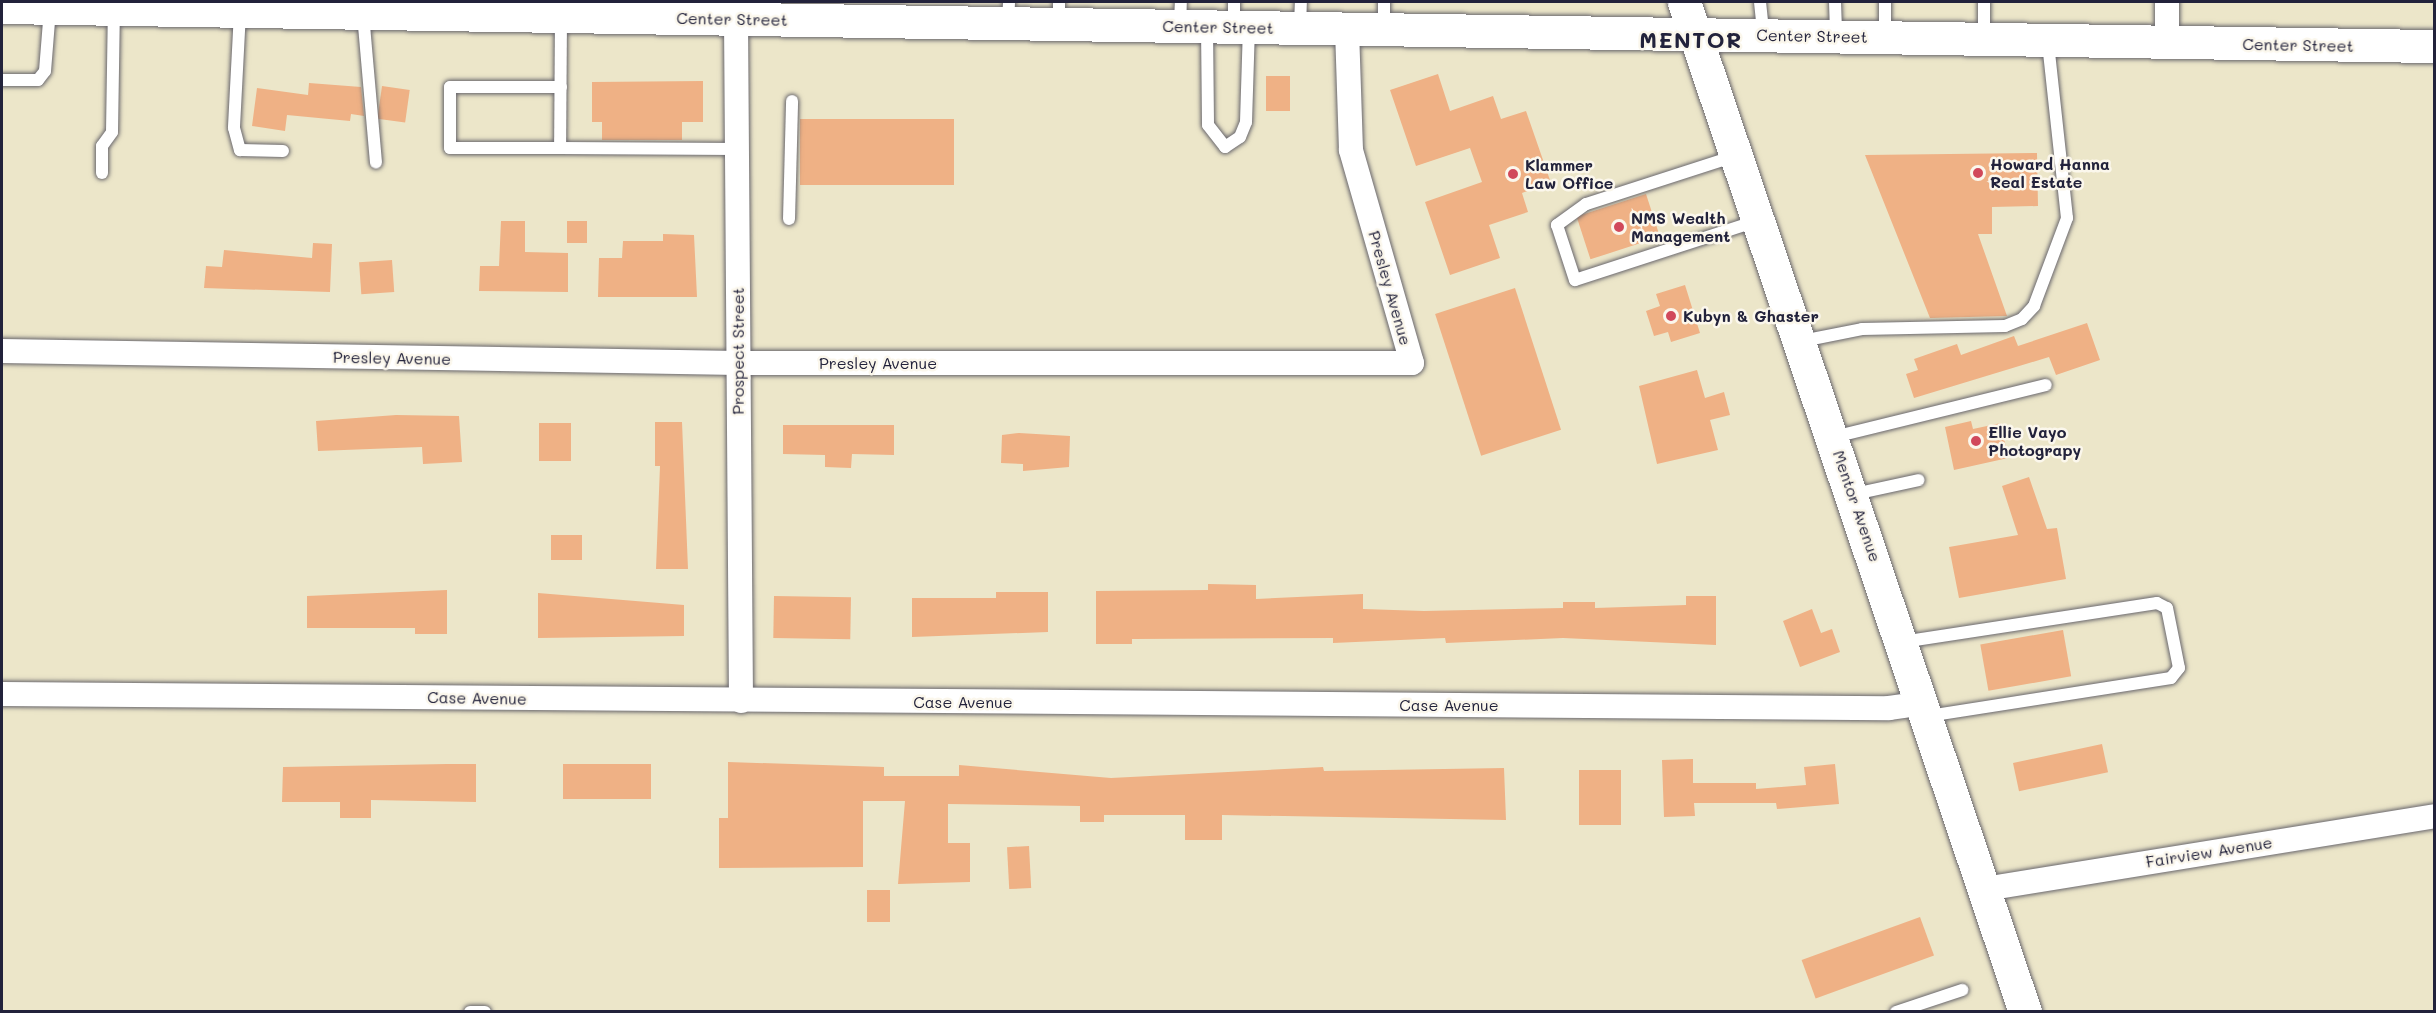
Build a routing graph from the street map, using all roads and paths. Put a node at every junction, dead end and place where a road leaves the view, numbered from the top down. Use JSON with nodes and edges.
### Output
{"nodes":[{"id":1,"x":1684,"y":2,"type":"edge"},
{"id":2,"x":1760,"y":2,"type":"edge"},
{"id":3,"x":1835,"y":2,"type":"edge"},
{"id":4,"x":1885,"y":2,"type":"edge"},
{"id":5,"x":1984,"y":2,"type":"edge"},
{"id":6,"x":2167,"y":2,"type":"edge"},
{"id":7,"x":155,"y":5,"type":"edge"},
{"id":8,"x":2,"y":7,"type":"edge"},
{"id":9,"x":223,"y":7,"type":"edge"},
{"id":10,"x":311,"y":7,"type":"edge"},
{"id":11,"x":50,"y":8,"type":"junction"},
{"id":12,"x":114,"y":9,"type":"junction"},
{"id":13,"x":514,"y":9,"type":"edge"},
{"id":14,"x":637,"y":10,"type":"edge"},
{"id":15,"x":733,"y":10,"type":"edge"},
{"id":16,"x":849,"y":12,"type":"edge"},
{"id":17,"x":884,"y":12,"type":"edge"},
{"id":18,"x":363,"y":13,"type":"junction"},
{"id":19,"x":1008,"y":13,"type":"edge"},
{"id":20,"x":1059,"y":13,"type":"edge"},
{"id":21,"x":1300,"y":15,"type":"edge"},
{"id":22,"x":561,"y":16,"type":"junction"},
{"id":23,"x":1384,"y":16,"type":"edge"},
{"id":24,"x":1214,"y":19,"type":"edge"},
{"id":25,"x":1347,"y":29,"type":"junction"},
{"id":26,"x":1696,"y":35,"type":"junction"},
{"id":27,"x":1763,"y":35,"type":"junction"},
{"id":28,"x":1836,"y":36,"type":"junction"},
{"id":29,"x":1885,"y":37,"type":"junction"},
{"id":30,"x":1984,"y":39,"type":"junction"},
{"id":31,"x":2048,"y":40,"type":"junction"},
{"id":32,"x":2167,"y":43,"type":"junction"},
{"id":33,"x":2434,"y":46,"type":"edge"},
{"id":34,"x":2,"y":80,"type":"edge"},
{"id":35,"x":561,"y":87,"type":"junction"},
{"id":36,"x":792,"y":101,"type":"dead end"},
{"id":37,"x":560,"y":148,"type":"junction"},
{"id":38,"x":738,"y":149,"type":"junction"},
{"id":39,"x":283,"y":151,"type":"dead end"},
{"id":40,"x":1738,"y":155,"type":"junction"},
{"id":41,"x":376,"y":162,"type":"dead end"},
{"id":42,"x":102,"y":173,"type":"dead end"},
{"id":43,"x":789,"y":219,"type":"dead end"},
{"id":44,"x":1761,"y":220,"type":"junction"},
{"id":45,"x":1802,"y":341,"type":"junction"},
{"id":46,"x":2,"y":351,"type":"edge"},
{"id":47,"x":738,"y":363,"type":"junction"},
{"id":48,"x":2046,"y":385,"type":"dead end"},
{"id":49,"x":1834,"y":437,"type":"junction"},
{"id":50,"x":1919,"y":480,"type":"dead end"},
{"id":51,"x":1854,"y":494,"type":"junction"},
{"id":52,"x":1902,"y":642,"type":"junction"},
{"id":53,"x":2,"y":694,"type":"edge"},
{"id":54,"x":741,"y":701,"type":"junction"},
{"id":55,"x":1927,"y":710,"type":"junction"},
{"id":56,"x":2434,"y":816,"type":"edge"},
{"id":57,"x":1985,"y":889,"type":"junction"},
{"id":58,"x":1962,"y":990,"type":"dead end"},
{"id":59,"x":470,"y":1011,"type":"edge"},
{"id":60,"x":485,"y":1011,"type":"edge"},
{"id":61,"x":1896,"y":1011,"type":"edge"},
{"id":62,"x":2025,"y":1011,"type":"edge"}],
"edges":[{"from":1,"to":26,"type":"main road","name":"Mentor Avenue"},
{"from":2,"to":27,"type":"lane"},
{"from":3,"to":28,"type":"lane"},
{"from":4,"to":29,"type":"lane"},
{"from":5,"to":30,"type":"lane"},
{"from":6,"to":32,"type":"street"},
{"from":7,"to":9,"type":"main road","name":"Center Street"},
{"from":7,"to":12,"type":"main road","name":"Center Street"},
{"from":8,"to":11,"type":"main road","name":"Center Street"},
{"from":9,"to":10,"type":"main road","name":"Center Street"},
{"from":9,"to":39,"type":"lane"},
{"from":10,"to":18,"type":"main road","name":"Center Street"},
{"from":11,"to":12,"type":"main road","name":"Center Street"},
{"from":11,"to":34,"type":"lane"},
{"from":12,"to":42,"type":"lane"},
{"from":13,"to":18,"type":"main road","name":"Center Street"},
{"from":13,"to":22,"type":"main road","name":"Center Street"},
{"from":14,"to":15,"type":"main road","name":"Center Street"},
{"from":14,"to":22,"type":"main road","name":"Center Street"},
{"from":15,"to":16,"type":"main road","name":"Center Street"},
{"from":15,"to":38,"type":"street","name":"Prospect Street"},
{"from":16,"to":17,"type":"main road","name":"Center Street"},
{"from":17,"to":19,"type":"main road","name":"Center Street"},
{"from":18,"to":41,"type":"lane"},
{"from":19,"to":20,"type":"main road","name":"Center Street"},
{"from":20,"to":24,"type":"main road","name":"Center Street"},
{"from":21,"to":24,"type":"main road","name":"Center Street"},
{"from":21,"to":25,"type":"main road","name":"Center Street"},
{"from":22,"to":35,"type":"lane"},
{"from":23,"to":25,"type":"main road","name":"Center Street"},
{"from":23,"to":26,"type":"main road","name":"Center Street"},
{"from":24,"to":24,"type":"lane"},
{"from":25,"to":47,"type":"street","name":"Presley Avenue"},
{"from":26,"to":27,"type":"main road","name":"Center Street"},
{"from":26,"to":40,"type":"main road","name":"Mentor Avenue"},
{"from":27,"to":28,"type":"main road","name":"Center Street"},
{"from":28,"to":29,"type":"main road","name":"Center Street"},
{"from":29,"to":30,"type":"main road","name":"Center Street"},
{"from":30,"to":31,"type":"main road","name":"Center Street"},
{"from":31,"to":32,"type":"main road","name":"Center Street"},
{"from":31,"to":45,"type":"lane"},
{"from":32,"to":33,"type":"main road","name":"Center Street"},
{"from":35,"to":37,"type":"lane"},
{"from":35,"to":37,"type":"lane"},
{"from":36,"to":43,"type":"lane"},
{"from":37,"to":38,"type":"lane"},
{"from":38,"to":47,"type":"street","name":"Prospect Street"},
{"from":40,"to":44,"type":"main road","name":"Mentor Avenue"},
{"from":40,"to":44,"type":"lane"},
{"from":44,"to":45,"type":"main road","name":"Mentor Avenue"},
{"from":45,"to":49,"type":"main road","name":"Mentor Avenue"},
{"from":46,"to":47,"type":"street","name":"Presley Avenue"},
{"from":47,"to":54,"type":"street","name":"Prospect Street"},
{"from":48,"to":49,"type":"lane"},
{"from":49,"to":51,"type":"main road","name":"Mentor Avenue"},
{"from":50,"to":51,"type":"lane"},
{"from":51,"to":52,"type":"main road","name":"Mentor Avenue"},
{"from":52,"to":55,"type":"main road","name":"Mentor Avenue"},
{"from":52,"to":55,"type":"lane"},
{"from":53,"to":54,"type":"street","name":"Case Avenue"},
{"from":54,"to":55,"type":"street","name":"Case Avenue"},
{"from":55,"to":57,"type":"main road","name":"Mentor Avenue"},
{"from":56,"to":57,"type":"street","name":"Fairview Avenue"},
{"from":57,"to":62,"type":"main road","name":"Mentor Avenue"},
{"from":58,"to":61,"type":"lane"},
{"from":59,"to":60,"type":"lane"}]}
